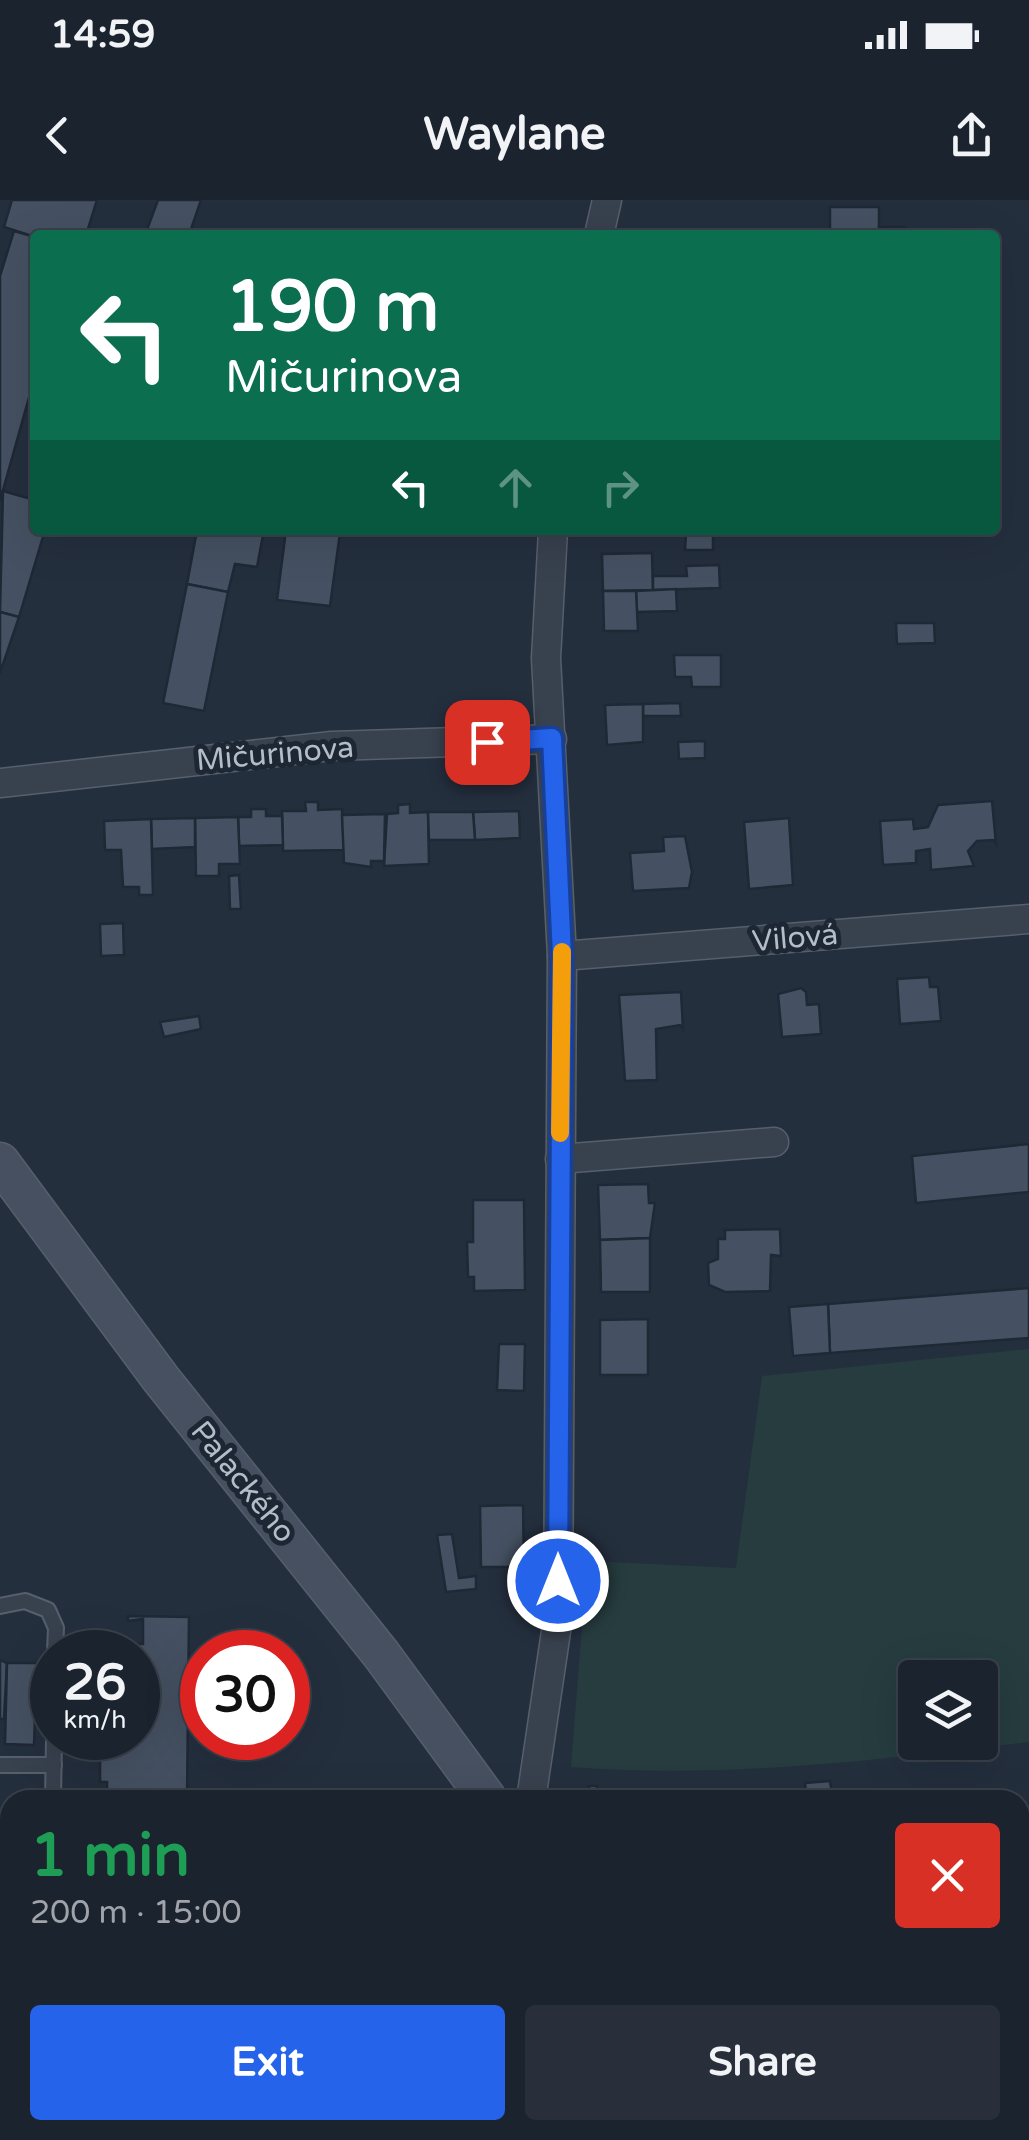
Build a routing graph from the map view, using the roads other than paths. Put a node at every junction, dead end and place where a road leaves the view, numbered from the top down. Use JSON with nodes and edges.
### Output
{"nodes":[{"id":1,"x":607,"y":200,"type":"edge"},
{"id":2,"x":600,"y":230,"type":"edge"},
{"id":3,"x":553,"y":535,"type":"edge"},
{"id":4,"x":552,"y":738,"type":"junction"},
{"id":5,"x":0,"y":783,"type":"edge"},
{"id":6,"x":1029,"y":919,"type":"edge"},
{"id":7,"x":562,"y":956,"type":"junction"},
{"id":8,"x":774,"y":1142,"type":"dead end"},
{"id":9,"x":560,"y":1159,"type":"junction"},
{"id":10,"x":0,"y":1162,"type":"edge"},
{"id":11,"x":0,"y":1606,"type":"edge"},
{"id":12,"x":56,"y":1630,"type":"edge"},
{"id":13,"x":54,"y":1760,"type":"edge"},
{"id":14,"x":0,"y":1765,"type":"edge"},
{"id":15,"x":54,"y":1765,"type":"junction"},
{"id":16,"x":54,"y":1790,"type":"edge"},
{"id":17,"x":481,"y":1790,"type":"edge"},
{"id":18,"x":532,"y":1790,"type":"edge"}],
"edges":[{"from":1,"to":2,"type":"street"},
{"from":3,"to":4,"type":"street"},
{"from":4,"to":5,"type":"street","name":"Mičurinova"},
{"from":4,"to":7,"type":"street"},
{"from":6,"to":7,"type":"street","name":"Vilová"},
{"from":7,"to":9,"type":"street"},
{"from":8,"to":9,"type":"street"},
{"from":9,"to":18,"type":"street"},
{"from":10,"to":17,"type":"street","name":"Palackého"},
{"from":11,"to":12,"type":"lane"},
{"from":13,"to":15,"type":"lane"},
{"from":14,"to":15,"type":"lane"},
{"from":15,"to":16,"type":"lane"}]}
